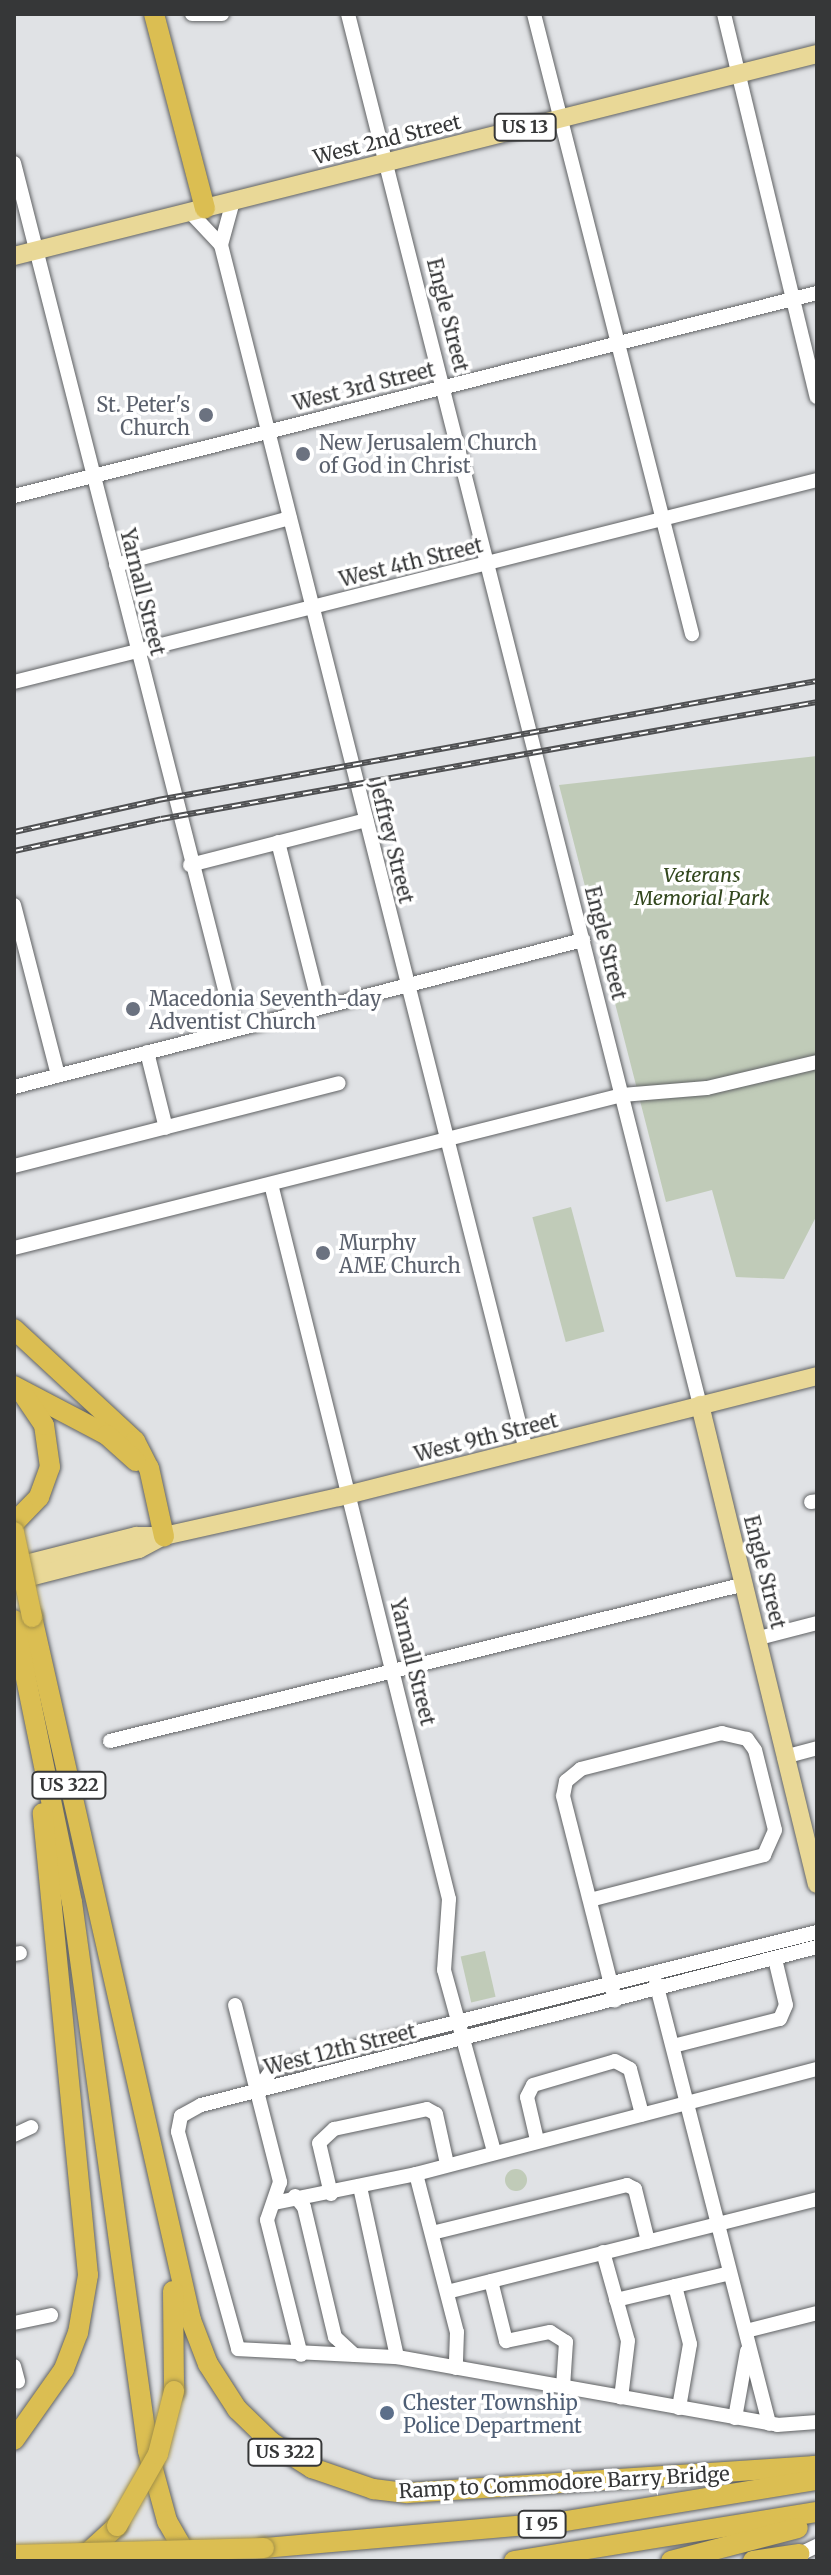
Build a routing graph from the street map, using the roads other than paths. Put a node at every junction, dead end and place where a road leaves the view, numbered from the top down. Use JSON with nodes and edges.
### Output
{"nodes":[{"id":1,"x":154,"y":14,"type":"edge"},
{"id":2,"x":192,"y":14,"type":"edge"},
{"id":3,"x":348,"y":14,"type":"edge"},
{"id":4,"x":534,"y":14,"type":"edge"},
{"id":5,"x":724,"y":14,"type":"edge"},
{"id":6,"x":215,"y":16,"type":"edge"},
{"id":7,"x":817,"y":54,"type":"edge"},
{"id":8,"x":738,"y":73,"type":"junction"},
{"id":9,"x":560,"y":118,"type":"junction"},
{"id":10,"x":386,"y":162,"type":"junction"},
{"id":11,"x":14,"y":163,"type":"edge"},
{"id":12,"x":233,"y":201,"type":"junction"},
{"id":13,"x":198,"y":210,"type":"junction"},
{"id":14,"x":221,"y":245,"type":"junction"},
{"id":15,"x":36,"y":251,"type":"junction"},
{"id":16,"x":14,"y":256,"type":"edge"},
{"id":17,"x":817,"y":293,"type":"edge"},
{"id":18,"x":793,"y":299,"type":"junction"},
{"id":19,"x":618,"y":343,"type":"junction"},
{"id":20,"x":443,"y":387,"type":"junction"},
{"id":21,"x":817,"y":397,"type":"edge"},
{"id":22,"x":268,"y":431,"type":"junction"},
{"id":23,"x":92,"y":475,"type":"junction"},
{"id":24,"x":817,"y":480,"type":"edge"},
{"id":25,"x":14,"y":496,"type":"edge"},
{"id":26,"x":290,"y":518,"type":"junction"},
{"id":27,"x":661,"y":520,"type":"junction"},
{"id":28,"x":488,"y":563,"type":"junction"},
{"id":29,"x":116,"y":565,"type":"junction"},
{"id":30,"x":312,"y":607,"type":"junction"},
{"id":31,"x":692,"y":634,"type":"dead end"},
{"id":32,"x":138,"y":651,"type":"junction"},
{"id":33,"x":14,"y":682,"type":"edge"},
{"id":34,"x":366,"y":820,"type":"junction"},
{"id":35,"x":278,"y":842,"type":"junction"},
{"id":36,"x":190,"y":865,"type":"junction"},
{"id":37,"x":14,"y":905,"type":"edge"},
{"id":38,"x":583,"y":940,"type":"junction"},
{"id":39,"x":408,"y":985,"type":"junction"},
{"id":40,"x":320,"y":1008,"type":"junction"},
{"id":41,"x":235,"y":1029,"type":"junction"},
{"id":42,"x":147,"y":1052,"type":"junction"},
{"id":43,"x":817,"y":1062,"type":"edge"},
{"id":44,"x":58,"y":1075,"type":"junction"},
{"id":45,"x":339,"y":1083,"type":"dead end"},
{"id":46,"x":14,"y":1087,"type":"edge"},
{"id":47,"x":622,"y":1095,"type":"junction"},
{"id":48,"x":166,"y":1128,"type":"junction"},
{"id":49,"x":447,"y":1139,"type":"junction"},
{"id":50,"x":14,"y":1166,"type":"edge"},
{"id":51,"x":271,"y":1184,"type":"junction"},
{"id":52,"x":14,"y":1248,"type":"edge"},
{"id":53,"x":14,"y":1329,"type":"edge"},
{"id":54,"x":817,"y":1376,"type":"edge"},
{"id":55,"x":14,"y":1386,"type":"edge"},
{"id":56,"x":700,"y":1405,"type":"junction"},
{"id":57,"x":526,"y":1450,"type":"junction"},
{"id":58,"x":350,"y":1494,"type":"junction"},
{"id":59,"x":154,"y":1497,"type":"junction"},
{"id":60,"x":14,"y":1523,"type":"edge"},
{"id":61,"x":14,"y":1532,"type":"edge"},
{"id":62,"x":164,"y":1536,"type":"junction"},
{"id":63,"x":14,"y":1567,"type":"edge"},
{"id":64,"x":14,"y":1581,"type":"edge"},
{"id":65,"x":745,"y":1584,"type":"junction"},
{"id":66,"x":20,"y":1620,"type":"edge"},
{"id":67,"x":817,"y":1623,"type":"edge"},
{"id":68,"x":759,"y":1638,"type":"junction"},
{"id":69,"x":396,"y":1671,"type":"junction"},
{"id":70,"x":36,"y":1725,"type":"junction"},
{"id":71,"x":110,"y":1741,"type":"dead end"},
{"id":72,"x":817,"y":1748,"type":"edge"},
{"id":73,"x":784,"y":1757,"type":"junction"},
{"id":74,"x":817,"y":1884,"type":"edge"},
{"id":75,"x":590,"y":1900,"type":"junction"},
{"id":76,"x":817,"y":1932,"type":"edge"},
{"id":77,"x":817,"y":1947,"type":"edge"},
{"id":78,"x":105,"y":1954,"type":"junction"},
{"id":79,"x":775,"y":1959,"type":"junction"},
{"id":80,"x":653,"y":1971,"type":"junction"},
{"id":81,"x":610,"y":1981,"type":"junction"},
{"id":82,"x":658,"y":1990,"type":"junction"},
{"id":83,"x":615,"y":2000,"type":"junction"},
{"id":84,"x":235,"y":2005,"type":"dead end"},
{"id":85,"x":458,"y":2021,"type":"junction"},
{"id":86,"x":463,"y":2039,"type":"junction"},
{"id":87,"x":673,"y":2046,"type":"junction"},
{"id":88,"x":817,"y":2069,"type":"edge"},
{"id":89,"x":257,"y":2091,"type":"junction"},
{"id":90,"x":688,"y":2102,"type":"junction"},
{"id":91,"x":642,"y":2114,"type":"junction"},
{"id":92,"x":31,"y":2127,"type":"dead end"},
{"id":93,"x":14,"y":2135,"type":"edge"},
{"id":94,"x":537,"y":2140,"type":"junction"},
{"id":95,"x":494,"y":2152,"type":"junction"},
{"id":96,"x":447,"y":2164,"type":"junction"},
{"id":97,"x":416,"y":2174,"type":"junction"},
{"id":98,"x":280,"y":2182,"type":"junction"},
{"id":99,"x":360,"y":2187,"type":"junction"},
{"id":100,"x":331,"y":2194,"type":"junction"},
{"id":101,"x":817,"y":2199,"type":"edge"},
{"id":102,"x":301,"y":2201,"type":"junction"},
{"id":103,"x":274,"y":2203,"type":"junction"},
{"id":104,"x":717,"y":2223,"type":"junction"},
{"id":105,"x":432,"y":2233,"type":"junction"},
{"id":106,"x":648,"y":2241,"type":"junction"},
{"id":107,"x":603,"y":2252,"type":"junction"},
{"id":108,"x":730,"y":2273,"type":"junction"},
{"id":109,"x":491,"y":2281,"type":"junction"},
{"id":110,"x":675,"y":2286,"type":"junction"},
{"id":111,"x":447,"y":2292,"type":"junction"},
{"id":112,"x":616,"y":2300,"type":"junction"},
{"id":113,"x":817,"y":2313,"type":"edge"},
{"id":114,"x":51,"y":2315,"type":"dead end"},
{"id":115,"x":14,"y":2323,"type":"edge"},
{"id":116,"x":335,"y":2337,"type":"junction"},
{"id":117,"x":747,"y":2337,"type":"junction"},
{"id":118,"x":301,"y":2355,"type":"junction"},
{"id":119,"x":354,"y":2355,"type":"junction"},
{"id":120,"x":326,"y":2357,"type":"junction"},
{"id":121,"x":397,"y":2357,"type":"junction"},
{"id":122,"x":14,"y":2366,"type":"edge"},
{"id":123,"x":456,"y":2368,"type":"junction"},
{"id":124,"x":18,"y":2381,"type":"dead end"},
{"id":125,"x":563,"y":2387,"type":"junction"},
{"id":126,"x":621,"y":2398,"type":"junction"},
{"id":127,"x":679,"y":2408,"type":"junction"},
{"id":128,"x":735,"y":2418,"type":"junction"},
{"id":129,"x":817,"y":2422,"type":"edge"},
{"id":130,"x":769,"y":2424,"type":"junction"},
{"id":131,"x":14,"y":2440,"type":"edge"},
{"id":132,"x":817,"y":2466,"type":"edge"},
{"id":133,"x":817,"y":2480,"type":"edge"},
{"id":134,"x":817,"y":2512,"type":"edge"},
{"id":135,"x":817,"y":2523,"type":"edge"},
{"id":136,"x":801,"y":2554,"type":"edge"},
{"id":137,"x":14,"y":2555,"type":"edge"},
{"id":138,"x":77,"y":2561,"type":"edge"},
{"id":139,"x":190,"y":2561,"type":"edge"},
{"id":140,"x":514,"y":2561,"type":"edge"},
{"id":141,"x":671,"y":2561,"type":"edge"},
{"id":142,"x":753,"y":2561,"type":"edge"}],
"edges":[{"from":1,"to":13,"type":"highway"},
{"from":2,"to":6,"type":"street"},
{"from":3,"to":10,"type":"street","name":"Engle Street"},
{"from":4,"to":9,"type":"street"},
{"from":5,"to":8,"type":"street"},
{"from":7,"to":8,"type":"main road","name":"West 2nd Street","number":"US 13"},
{"from":8,"to":9,"type":"main road","name":"West 2nd Street","number":"US 13"},
{"from":8,"to":18,"type":"street"},
{"from":9,"to":10,"type":"main road","name":"West 2nd Street","number":"US 13"},
{"from":9,"to":19,"type":"street"},
{"from":10,"to":12,"type":"main road","name":"West 2nd Street","number":"US 13"},
{"from":10,"to":20,"type":"street","name":"Engle Street"},
{"from":11,"to":15,"type":"street","name":"Yarnall Street"},
{"from":12,"to":13,"type":"main road","name":"West 2nd Street","number":"US 13"},
{"from":12,"to":14,"type":"street"},
{"from":13,"to":14,"type":"street"},
{"from":13,"to":15,"type":"main road","name":"West 2nd Street","number":"US 13"},
{"from":14,"to":22,"type":"street","name":"Jeffrey Street"},
{"from":15,"to":16,"type":"main road","name":"West 2nd Street","number":"US 13"},
{"from":15,"to":23,"type":"street","name":"Yarnall Street"},
{"from":17,"to":18,"type":"street","name":"West 3rd Street"},
{"from":18,"to":19,"type":"street","name":"West 3rd Street"},
{"from":18,"to":21,"type":"street"},
{"from":19,"to":20,"type":"street","name":"West 3rd Street"},
{"from":19,"to":27,"type":"street"},
{"from":20,"to":22,"type":"street","name":"West 3rd Street"},
{"from":20,"to":28,"type":"street","name":"Engle Street"},
{"from":22,"to":23,"type":"street","name":"West 3rd Street"},
{"from":22,"to":26,"type":"street","name":"Jeffrey Street"},
{"from":23,"to":25,"type":"street","name":"West 3rd Street"},
{"from":23,"to":29,"type":"street","name":"Yarnall Street"},
{"from":24,"to":27,"type":"street","name":"West 4th Street"},
{"from":26,"to":29,"type":"street"},
{"from":26,"to":30,"type":"street","name":"Jeffrey Street"},
{"from":27,"to":28,"type":"street","name":"West 4th Street"},
{"from":27,"to":31,"type":"street"},
{"from":28,"to":30,"type":"street","name":"West 4th Street"},
{"from":28,"to":38,"type":"street","name":"Engle Street"},
{"from":29,"to":32,"type":"street","name":"Yarnall Street"},
{"from":30,"to":32,"type":"street","name":"West 4th Street"},
{"from":30,"to":34,"type":"street","name":"Jeffrey Street"},
{"from":32,"to":33,"type":"street","name":"West 4th Street"},
{"from":32,"to":36,"type":"street","name":"Yarnall Street"},
{"from":34,"to":35,"type":"street"},
{"from":34,"to":39,"type":"street","name":"Jeffrey Street"},
{"from":35,"to":36,"type":"street"},
{"from":35,"to":40,"type":"street"},
{"from":36,"to":41,"type":"street","name":"Yarnall Street"},
{"from":37,"to":44,"type":"street"},
{"from":38,"to":39,"type":"street"},
{"from":38,"to":47,"type":"street","name":"Engle Street"},
{"from":39,"to":40,"type":"street"},
{"from":39,"to":49,"type":"street","name":"Jeffrey Street"},
{"from":40,"to":41,"type":"street"},
{"from":41,"to":42,"type":"street"},
{"from":42,"to":44,"type":"street"},
{"from":42,"to":48,"type":"street"},
{"from":43,"to":47,"type":"street"},
{"from":44,"to":46,"type":"street"},
{"from":45,"to":48,"type":"street"},
{"from":47,"to":49,"type":"street"},
{"from":47,"to":56,"type":"street","name":"Engle Street"},
{"from":48,"to":50,"type":"street"},
{"from":49,"to":51,"type":"street"},
{"from":49,"to":57,"type":"street","name":"Jeffrey Street"},
{"from":51,"to":52,"type":"street"},
{"from":51,"to":58,"type":"street","name":"Yarnall Street"},
{"from":53,"to":59,"type":"highway"},
{"from":54,"to":56,"type":"main road","name":"West 9th Street"},
{"from":55,"to":59,"type":"highway"},
{"from":55,"to":60,"type":"highway"},
{"from":56,"to":57,"type":"main road","name":"West 9th Street"},
{"from":56,"to":65,"type":"main road","name":"Engle Street"},
{"from":57,"to":58,"type":"main road","name":"West 9th Street"},
{"from":58,"to":62,"type":"main road","name":"West 9th Street"},
{"from":58,"to":69,"type":"street","name":"Yarnall Street"},
{"from":59,"to":62,"type":"highway"},
{"from":61,"to":66,"type":"highway","number":"US 322","bridge":true},
{"from":62,"to":63,"type":"main road","name":"West 9th Street"},
{"from":62,"to":64,"type":"main road","name":"West 9th Street"},
{"from":65,"to":68,"type":"main road","name":"Engle Street"},
{"from":65,"to":69,"type":"street"},
{"from":66,"to":70,"type":"highway","number":"US 322"},
{"from":66,"to":78,"type":"highway","number":"US 322"},
{"from":67,"to":68,"type":"street"},
{"from":68,"to":73,"type":"main road","name":"Engle Street"},
{"from":69,"to":71,"type":"street"},
{"from":69,"to":85,"type":"street","name":"Yarnall Street"},
{"from":70,"to":131,"type":"highway"},
{"from":70,"to":139,"type":"highway","number":"US 322"},
{"from":72,"to":73,"type":"street"},
{"from":73,"to":74,"type":"main road","name":"Engle Street"},
{"from":75,"to":75,"type":"street"},
{"from":75,"to":81,"type":"street"},
{"from":76,"to":80,"type":"street","name":"West 12th Street"},
{"from":77,"to":79,"type":"street","name":"West 12th Street"},
{"from":78,"to":132,"type":"highway","name":"Ramp to Commodore Barry Bridge","number":"US 322"},
{"from":78,"to":138,"type":"highway","bridge":true},
{"from":79,"to":82,"type":"street","name":"West 12th Street"},
{"from":79,"to":87,"type":"street"},
{"from":80,"to":81,"type":"street","name":"West 12th Street"},
{"from":80,"to":82,"type":"street"},
{"from":81,"to":83,"type":"street"},
{"from":81,"to":85,"type":"street","name":"West 12th Street"},
{"from":82,"to":83,"type":"street","name":"West 12th Street"},
{"from":82,"to":87,"type":"street"},
{"from":83,"to":86,"type":"street","name":"West 12th Street"},
{"from":84,"to":89,"type":"street"},
{"from":85,"to":86,"type":"street","name":"Yarnall Street"},
{"from":85,"to":89,"type":"street","name":"West 12th Street"},
{"from":86,"to":89,"type":"street","name":"West 12th Street"},
{"from":86,"to":95,"type":"street","name":"Yarnall Street"},
{"from":87,"to":90,"type":"street"},
{"from":88,"to":90,"type":"street"},
{"from":89,"to":98,"type":"street"},
{"from":89,"to":118,"type":"street"},
{"from":90,"to":91,"type":"street"},
{"from":90,"to":104,"type":"street"},
{"from":91,"to":94,"type":"street"},
{"from":91,"to":94,"type":"street"},
{"from":92,"to":93,"type":"street"},
{"from":94,"to":95,"type":"street"},
{"from":95,"to":96,"type":"street"},
{"from":96,"to":97,"type":"street"},
{"from":96,"to":100,"type":"street"},
{"from":97,"to":99,"type":"street"},
{"from":97,"to":105,"type":"street"},
{"from":98,"to":102,"type":"street"},
{"from":98,"to":103,"type":"street"},
{"from":99,"to":100,"type":"street"},
{"from":99,"to":121,"type":"street"},
{"from":100,"to":102,"type":"street"},
{"from":101,"to":104,"type":"street"},
{"from":102,"to":103,"type":"street"},
{"from":102,"to":116,"type":"street"},
{"from":103,"to":118,"type":"street"},
{"from":104,"to":106,"type":"street"},
{"from":104,"to":108,"type":"street"},
{"from":105,"to":106,"type":"street"},
{"from":105,"to":111,"type":"street"},
{"from":106,"to":107,"type":"street"},
{"from":107,"to":109,"type":"street"},
{"from":107,"to":112,"type":"street"},
{"from":108,"to":110,"type":"street"},
{"from":108,"to":117,"type":"street"},
{"from":109,"to":111,"type":"street"},
{"from":109,"to":125,"type":"street"},
{"from":110,"to":112,"type":"street"},
{"from":110,"to":127,"type":"street"},
{"from":111,"to":123,"type":"street"},
{"from":112,"to":126,"type":"street"},
{"from":113,"to":117,"type":"street"},
{"from":114,"to":115,"type":"street"},
{"from":116,"to":119,"type":"street"},
{"from":116,"to":120,"type":"street"},
{"from":117,"to":128,"type":"street"},
{"from":117,"to":130,"type":"street"},
{"from":118,"to":120,"type":"street"},
{"from":119,"to":120,"type":"street"},
{"from":119,"to":121,"type":"street"},
{"from":121,"to":123,"type":"street"},
{"from":122,"to":124,"type":"street"},
{"from":123,"to":125,"type":"street"},
{"from":125,"to":126,"type":"street"},
{"from":126,"to":127,"type":"street"},
{"from":127,"to":128,"type":"street"},
{"from":128,"to":130,"type":"street"},
{"from":129,"to":130,"type":"street"},
{"from":133,"to":137,"type":"highway","number":"I 95","bridge":true},
{"from":134,"to":140,"type":"highway","number":"I 95"},
{"from":135,"to":141,"type":"highway"},
{"from":136,"to":142,"type":"highway"}]}
